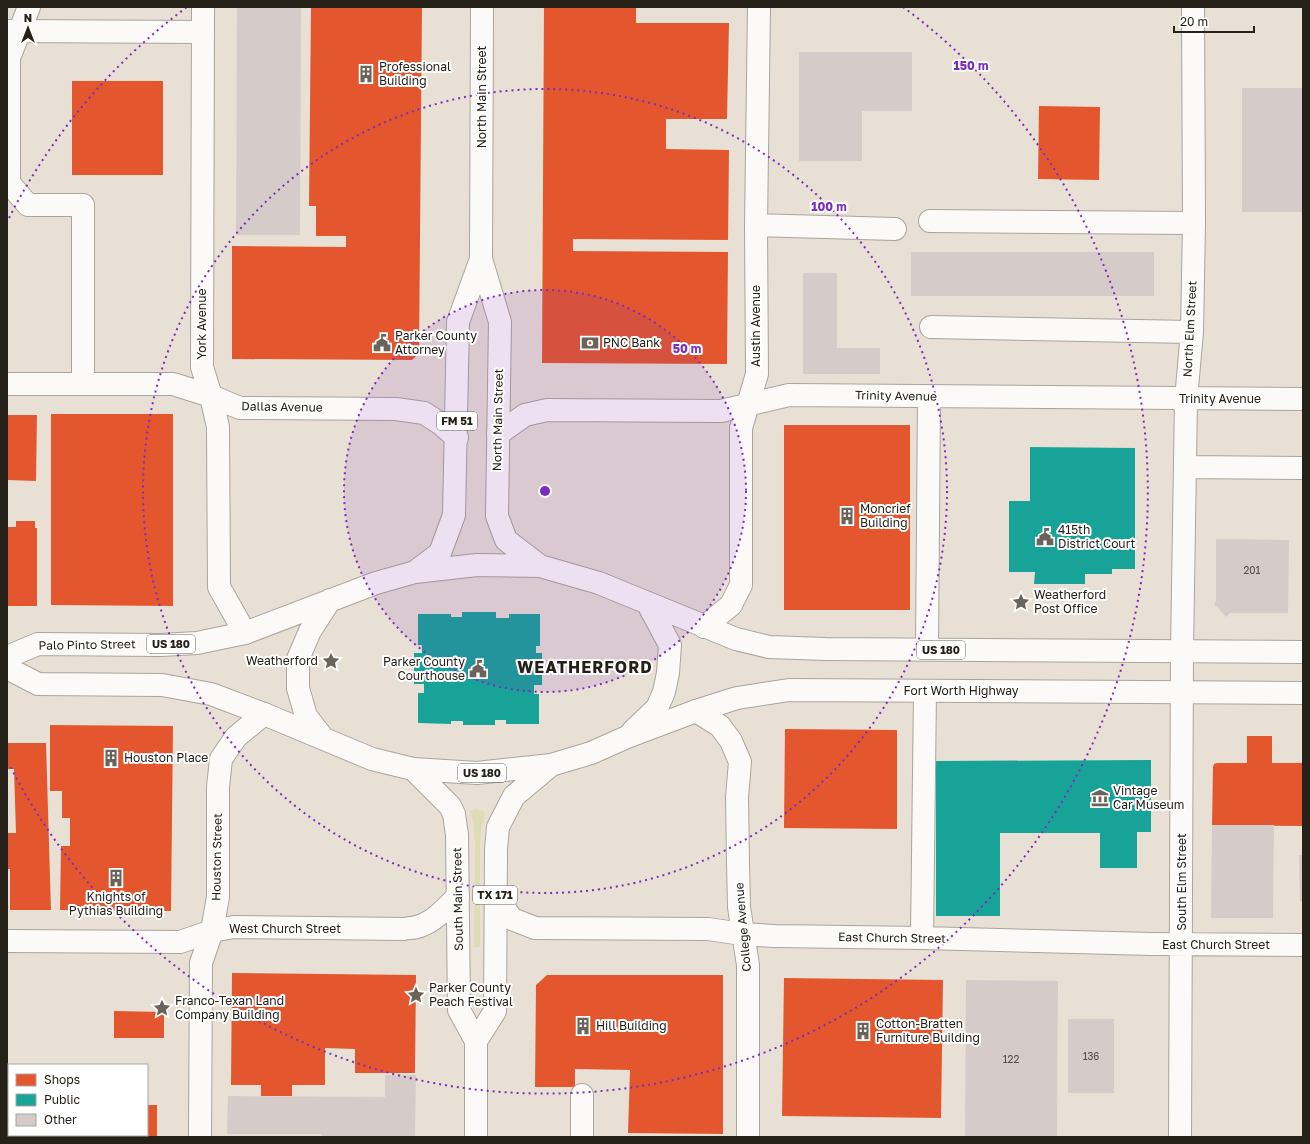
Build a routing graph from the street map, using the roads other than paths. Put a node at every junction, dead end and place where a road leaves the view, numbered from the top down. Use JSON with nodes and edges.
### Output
{"nodes":[{"id":1,"x":29,"y":7,"type":"edge"},
{"id":2,"x":203,"y":7,"type":"edge"},
{"id":3,"x":482,"y":7,"type":"edge"},
{"id":4,"x":759,"y":7,"type":"edge"},
{"id":5,"x":1194,"y":7,"type":"edge"},
{"id":6,"x":13,"y":31,"type":"edge"},
{"id":7,"x":203,"y":32,"type":"junction"},
{"id":8,"x":930,"y":222,"type":"dead end"},
{"id":9,"x":1194,"y":223,"type":"junction"},
{"id":10,"x":756,"y":225,"type":"junction"},
{"id":11,"x":895,"y":229,"type":"dead end"},
{"id":12,"x":481,"y":259,"type":"junction"},
{"id":13,"x":931,"y":328,"type":"dead end"},
{"id":14,"x":1192,"y":332,"type":"junction"},
{"id":15,"x":7,"y":384,"type":"edge"},
{"id":16,"x":83,"y":384,"type":"junction"},
{"id":17,"x":211,"y":396,"type":"junction"},
{"id":18,"x":929,"y":396,"type":"junction"},
{"id":19,"x":1186,"y":399,"type":"junction"},
{"id":20,"x":1303,"y":399,"type":"edge"},
{"id":21,"x":747,"y":405,"type":"junction"},
{"id":22,"x":498,"y":434,"type":"junction"},
{"id":23,"x":457,"y":438,"type":"junction"},
{"id":24,"x":1185,"y":467,"type":"junction"},
{"id":25,"x":1303,"y":468,"type":"edge"},
{"id":26,"x":540,"y":566,"type":"junction"},
{"id":27,"x":415,"y":572,"type":"junction"},
{"id":28,"x":330,"y":600,"type":"junction"},
{"id":29,"x":648,"y":604,"type":"junction"},
{"id":30,"x":704,"y":627,"type":"junction"},
{"id":31,"x":245,"y":632,"type":"junction"},
{"id":32,"x":927,"y":649,"type":"junction"},
{"id":33,"x":1182,"y":651,"type":"junction"},
{"id":34,"x":1303,"y":652,"type":"edge"},
{"id":35,"x":7,"y":657,"type":"edge"},
{"id":36,"x":7,"y":668,"type":"edge"},
{"id":37,"x":926,"y":691,"type":"junction"},
{"id":38,"x":1182,"y":692,"type":"junction"},
{"id":39,"x":1303,"y":693,"type":"edge"},
{"id":40,"x":696,"y":711,"type":"junction"},
{"id":41,"x":264,"y":714,"type":"junction"},
{"id":42,"x":627,"y":737,"type":"junction"},
{"id":43,"x":325,"y":740,"type":"junction"},
{"id":44,"x":551,"y":765,"type":"junction"},
{"id":45,"x":413,"y":769,"type":"junction"},
{"id":46,"x":495,"y":895,"type":"junction"},
{"id":47,"x":458,"y":896,"type":"junction"},
{"id":48,"x":212,"y":931,"type":"junction"},
{"id":49,"x":742,"y":934,"type":"junction"},
{"id":50,"x":922,"y":938,"type":"junction"},
{"id":51,"x":7,"y":940,"type":"edge"},
{"id":52,"x":1181,"y":945,"type":"junction"},
{"id":53,"x":1303,"y":945,"type":"edge"},
{"id":54,"x":476,"y":1041,"type":"junction"},
{"id":55,"x":582,"y":1095,"type":"dead end"},
{"id":56,"x":200,"y":1137,"type":"edge"},
{"id":57,"x":476,"y":1137,"type":"edge"},
{"id":58,"x":582,"y":1137,"type":"edge"},
{"id":59,"x":748,"y":1137,"type":"edge"},
{"id":60,"x":1180,"y":1137,"type":"edge"}],
"edges":[{"from":1,"to":6,"type":"street"},
{"from":2,"to":7,"type":"street","name":"York Avenue"},
{"from":3,"to":12,"type":"street","name":"North Main Street","number":"FM 51"},
{"from":4,"to":10,"type":"street","name":"Austin Avenue"},
{"from":5,"to":9,"type":"street","name":"North Elm Street"},
{"from":6,"to":7,"type":"street"},
{"from":6,"to":16,"type":"street"},
{"from":7,"to":17,"type":"street","name":"York Avenue"},
{"from":8,"to":9,"type":"street"},
{"from":9,"to":14,"type":"street","name":"North Elm Street"},
{"from":10,"to":11,"type":"street"},
{"from":10,"to":21,"type":"street","name":"Austin Avenue"},
{"from":12,"to":22,"type":"street","name":"North Main Street","number":"FM 51"},
{"from":12,"to":23,"type":"street","name":"North Main Street","number":"FM 51"},
{"from":13,"to":14,"type":"street"},
{"from":14,"to":19,"type":"street","name":"North Elm Street"},
{"from":15,"to":16,"type":"street","name":"Dallas Avenue"},
{"from":16,"to":17,"type":"street","name":"Dallas Avenue"},
{"from":17,"to":23,"type":"street","name":"Dallas Avenue"},
{"from":17,"to":31,"type":"street","name":"York Avenue"},
{"from":18,"to":19,"type":"street","name":"Trinity Avenue"},
{"from":18,"to":21,"type":"street","name":"Trinity Avenue"},
{"from":18,"to":32,"type":"street"},
{"from":19,"to":20,"type":"street","name":"Trinity Avenue"},
{"from":19,"to":24,"type":"street","name":"North Elm Street"},
{"from":21,"to":22,"type":"street","name":"Trinity Avenue"},
{"from":21,"to":30,"type":"street","name":"Austin Avenue"},
{"from":22,"to":26,"type":"street","name":"North Main Street","number":"FM 51"},
{"from":23,"to":27,"type":"street","name":"North Main Street","number":"FM 51"},
{"from":24,"to":25,"type":"street"},
{"from":24,"to":33,"type":"street","name":"North Elm Street"},
{"from":26,"to":27,"type":"street","number":"US 180"},
{"from":26,"to":29,"type":"street","number":"US 180"},
{"from":27,"to":28,"type":"street","number":"US 180"},
{"from":28,"to":31,"type":"street","name":"Palo Pinto Street","number":"US 180"},
{"from":28,"to":43,"type":"street"},
{"from":29,"to":30,"type":"street","number":"US 180"},
{"from":29,"to":42,"type":"street"},
{"from":30,"to":32,"type":"street","number":"US 180"},
{"from":31,"to":35,"type":"street","name":"Palo Pinto Street","number":"US 180"},
{"from":32,"to":33,"type":"street","number":"US 180"},
{"from":33,"to":34,"type":"street","number":"US 180"},
{"from":33,"to":38,"type":"street","name":"South Elm Street"},
{"from":36,"to":41,"type":"street","number":"US 180"},
{"from":37,"to":38,"type":"street","name":"Fort Worth Highway","number":"US 180"},
{"from":37,"to":40,"type":"street","name":"Fort Worth Highway","number":"US 180"},
{"from":37,"to":50,"type":"street"},
{"from":38,"to":39,"type":"street","name":"Fort Worth Highway","number":"US 180"},
{"from":38,"to":52,"type":"street","name":"South Elm Street"},
{"from":40,"to":42,"type":"street","name":"Fort Worth Highway","number":"US 180"},
{"from":40,"to":49,"type":"street","name":"College Avenue"},
{"from":41,"to":43,"type":"street","number":"US 180"},
{"from":41,"to":48,"type":"street","name":"Houston Street"},
{"from":42,"to":44,"type":"street","number":"US 180"},
{"from":43,"to":45,"type":"street","number":"US 180"},
{"from":44,"to":45,"type":"street","number":"US 180"},
{"from":44,"to":46,"type":"street","number":"TX 171"},
{"from":45,"to":47,"type":"street","name":"South Main Street","number":"TX 171"},
{"from":46,"to":49,"type":"street","name":"East Church Street"},
{"from":46,"to":54,"type":"street","number":"TX 171"},
{"from":47,"to":48,"type":"street","name":"West Church Street"},
{"from":47,"to":54,"type":"street","name":"South Main Street","number":"TX 171"},
{"from":48,"to":51,"type":"street","name":"West Church Street"},
{"from":48,"to":56,"type":"street","name":"Houston Street"},
{"from":49,"to":50,"type":"street","name":"East Church Street"},
{"from":49,"to":59,"type":"street","name":"College Avenue"},
{"from":50,"to":52,"type":"street","name":"East Church Street"},
{"from":52,"to":53,"type":"street","name":"East Church Street"},
{"from":52,"to":60,"type":"street","name":"South Elm Street"},
{"from":54,"to":57,"type":"street","name":"South Main Street","number":"TX 171"},
{"from":55,"to":58,"type":"street"}]}
